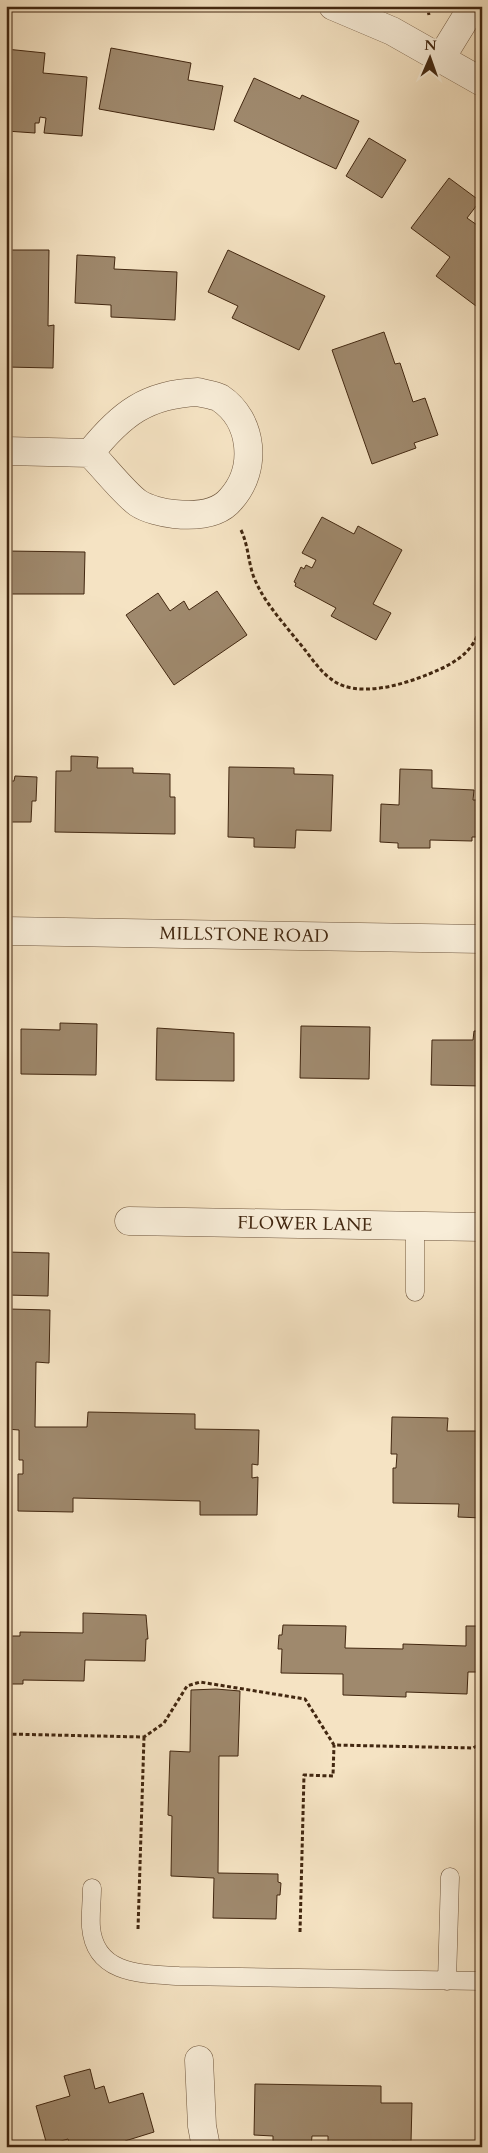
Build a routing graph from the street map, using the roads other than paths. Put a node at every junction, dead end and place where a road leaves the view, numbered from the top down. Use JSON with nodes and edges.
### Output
{"nodes":[{"id":1,"x":333,"y":6,"type":"edge"},
{"id":2,"x":473,"y":6,"type":"edge"},
{"id":3,"x":441,"y":58,"type":"junction"},
{"id":4,"x":482,"y":82,"type":"edge"},
{"id":5,"x":6,"y":451,"type":"edge"},
{"id":6,"x":90,"y":453,"type":"junction"},
{"id":7,"x":6,"y":931,"type":"edge"},
{"id":8,"x":482,"y":939,"type":"edge"},
{"id":9,"x":129,"y":1221,"type":"dead end"},
{"id":10,"x":416,"y":1226,"type":"junction"},
{"id":11,"x":482,"y":1227,"type":"edge"},
{"id":12,"x":415,"y":1292,"type":"dead end"},
{"id":13,"x":450,"y":1877,"type":"dead end"},
{"id":14,"x":92,"y":1888,"type":"dead end"},
{"id":15,"x":447,"y":1981,"type":"junction"},
{"id":16,"x":482,"y":1981,"type":"edge"},
{"id":17,"x":199,"y":2060,"type":"dead end"},
{"id":18,"x":206,"y":2147,"type":"edge"}],
"edges":[{"from":1,"to":3,"type":"street"},
{"from":2,"to":3,"type":"street"},
{"from":3,"to":4,"type":"street"},
{"from":5,"to":6,"type":"street"},
{"from":6,"to":6,"type":"street"},
{"from":7,"to":8,"type":"street","name":"MILLSTONE ROAD"},
{"from":9,"to":10,"type":"street","name":"FLOWER LANE"},
{"from":10,"to":11,"type":"street","name":"FLOWER LANE"},
{"from":10,"to":12,"type":"lane"},
{"from":13,"to":15,"type":"lane"},
{"from":14,"to":15,"type":"lane"},
{"from":15,"to":16,"type":"lane"},
{"from":17,"to":18,"type":"street"}]}
